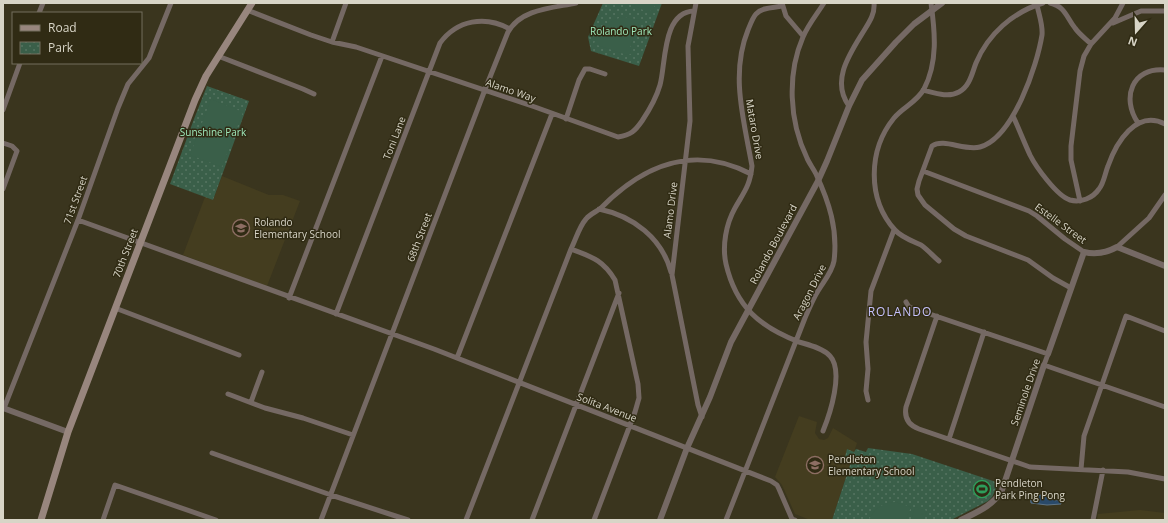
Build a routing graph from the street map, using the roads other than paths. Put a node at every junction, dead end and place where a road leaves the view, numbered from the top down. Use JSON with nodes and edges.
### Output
{"nodes":[{"id":1,"x":171,"y":3,"type":"edge"},
{"id":2,"x":252,"y":3,"type":"edge"},
{"id":3,"x":346,"y":3,"type":"edge"},
{"id":4,"x":576,"y":3,"type":"edge"},
{"id":5,"x":696,"y":3,"type":"edge"},
{"id":6,"x":824,"y":3,"type":"edge"},
{"id":7,"x":874,"y":3,"type":"edge"},
{"id":8,"x":931,"y":3,"type":"edge"},
{"id":9,"x":942,"y":3,"type":"edge"},
{"id":10,"x":1043,"y":3,"type":"edge"},
{"id":11,"x":1050,"y":3,"type":"edge"},
{"id":12,"x":1123,"y":3,"type":"edge"},
{"id":13,"x":782,"y":5,"type":"edge"},
{"id":14,"x":1037,"y":5,"type":"junction"},
{"id":15,"x":247,"y":10,"type":"junction"},
{"id":16,"x":932,"y":10,"type":"junction"},
{"id":17,"x":694,"y":11,"type":"junction"},
{"id":18,"x":1165,"y":11,"type":"edge"},
{"id":19,"x":1108,"y":26,"type":"junction"},
{"id":20,"x":510,"y":29,"type":"junction"},
{"id":21,"x":803,"y":36,"type":"junction"},
{"id":22,"x":332,"y":42,"type":"junction"},
{"id":23,"x":1091,"y":44,"type":"junction"},
{"id":24,"x":218,"y":56,"type":"junction"},
{"id":25,"x":382,"y":56,"type":"junction"},
{"id":26,"x":20,"y":64,"type":"edge"},
{"id":27,"x":1165,"y":70,"type":"edge"},
{"id":28,"x":429,"y":72,"type":"junction"},
{"id":29,"x":605,"y":74,"type":"dead end"},
{"id":30,"x":485,"y":90,"type":"junction"},
{"id":31,"x":923,"y":90,"type":"junction"},
{"id":32,"x":314,"y":94,"type":"dead end"},
{"id":33,"x":849,"y":106,"type":"junction"},
{"id":34,"x":3,"y":110,"type":"edge"},
{"id":35,"x":552,"y":114,"type":"junction"},
{"id":36,"x":1013,"y":116,"type":"junction"},
{"id":37,"x":566,"y":119,"type":"junction"},
{"id":38,"x":1138,"y":123,"type":"junction"},
{"id":39,"x":1165,"y":124,"type":"edge"},
{"id":40,"x":3,"y":143,"type":"edge"},
{"id":41,"x":685,"y":160,"type":"junction"},
{"id":42,"x":923,"y":171,"type":"junction"},
{"id":43,"x":751,"y":174,"type":"junction"},
{"id":44,"x":818,"y":181,"type":"junction"},
{"id":45,"x":3,"y":189,"type":"edge"},
{"id":46,"x":1165,"y":195,"type":"edge"},
{"id":47,"x":1080,"y":201,"type":"junction"},
{"id":48,"x":599,"y":209,"type":"junction"},
{"id":49,"x":78,"y":220,"type":"junction"},
{"id":50,"x":894,"y":230,"type":"junction"},
{"id":51,"x":139,"y":243,"type":"junction"},
{"id":52,"x":1117,"y":247,"type":"junction"},
{"id":53,"x":571,"y":248,"type":"junction"},
{"id":54,"x":1084,"y":252,"type":"junction"},
{"id":55,"x":939,"y":262,"type":"dead end"},
{"id":56,"x":1165,"y":266,"type":"edge"},
{"id":57,"x":672,"y":275,"type":"junction"},
{"id":58,"x":1071,"y":288,"type":"junction"},
{"id":59,"x":619,"y":292,"type":"junction"},
{"id":60,"x":289,"y":298,"type":"junction"},
{"id":61,"x":906,"y":302,"type":"dead end"},
{"id":62,"x":115,"y":308,"type":"junction"},
{"id":63,"x":748,"y":312,"type":"junction"},
{"id":64,"x":336,"y":314,"type":"junction"},
{"id":65,"x":936,"y":316,"type":"junction"},
{"id":66,"x":1165,"y":331,"type":"edge"},
{"id":67,"x":984,"y":332,"type":"junction"},
{"id":68,"x":392,"y":334,"type":"junction"},
{"id":69,"x":796,"y":340,"type":"junction"},
{"id":70,"x":1048,"y":354,"type":"junction"},
{"id":71,"x":239,"y":355,"type":"dead end"},
{"id":72,"x":457,"y":358,"type":"junction"},
{"id":73,"x":1044,"y":365,"type":"junction"},
{"id":74,"x":262,"y":372,"type":"dead end"},
{"id":75,"x":519,"y":383,"type":"junction"},
{"id":76,"x":1102,"y":385,"type":"junction"},
{"id":77,"x":228,"y":394,"type":"dead end"},
{"id":78,"x":868,"y":400,"type":"dead end"},
{"id":79,"x":251,"y":402,"type":"junction"},
{"id":80,"x":576,"y":405,"type":"junction"},
{"id":81,"x":1165,"y":407,"type":"edge"},
{"id":82,"x":4,"y":408,"type":"edge"},
{"id":83,"x":702,"y":418,"type":"junction"},
{"id":84,"x":630,"y":426,"type":"junction"},
{"id":85,"x":823,"y":431,"type":"dead end"},
{"id":86,"x":68,"y":432,"type":"junction"},
{"id":87,"x":353,"y":435,"type":"junction"},
{"id":88,"x":949,"y":439,"type":"junction"},
{"id":89,"x":688,"y":448,"type":"junction"},
{"id":90,"x":212,"y":453,"type":"dead end"},
{"id":91,"x":1012,"y":460,"type":"junction"},
{"id":92,"x":1081,"y":469,"type":"junction"},
{"id":93,"x":1103,"y":470,"type":"junction"},
{"id":94,"x":745,"y":471,"type":"junction"},
{"id":95,"x":1165,"y":479,"type":"edge"},
{"id":96,"x":331,"y":495,"type":"junction"},
{"id":97,"x":41,"y":520,"type":"edge"},
{"id":98,"x":103,"y":520,"type":"edge"},
{"id":99,"x":216,"y":520,"type":"edge"},
{"id":100,"x":321,"y":520,"type":"edge"},
{"id":101,"x":408,"y":520,"type":"edge"},
{"id":102,"x":466,"y":520,"type":"edge"},
{"id":103,"x":532,"y":520,"type":"edge"},
{"id":104,"x":594,"y":520,"type":"edge"},
{"id":105,"x":660,"y":520,"type":"edge"},
{"id":106,"x":726,"y":520,"type":"edge"},
{"id":107,"x":793,"y":520,"type":"edge"},
{"id":108,"x":961,"y":520,"type":"edge"},
{"id":109,"x":1093,"y":520,"type":"edge"}],
"edges":[{"from":1,"to":49,"type":"street","name":"71st Street"},
{"from":2,"to":15,"type":"main road","name":"70th Street"},
{"from":3,"to":22,"type":"street"},
{"from":4,"to":20,"type":"street","name":"68th Street"},
{"from":5,"to":17,"type":"street","name":"Alamo Drive"},
{"from":6,"to":21,"type":"street","name":"Aragon Drive"},
{"from":7,"to":33,"type":"street"},
{"from":8,"to":16,"type":"street"},
{"from":9,"to":16,"type":"street","name":"Rolando Boulevard"},
{"from":10,"to":14,"type":"street"},
{"from":11,"to":23,"type":"street"},
{"from":12,"to":19,"type":"street"},
{"from":13,"to":21,"type":"street"},
{"from":13,"to":43,"type":"street","name":"Mataro Drive"},
{"from":14,"to":31,"type":"street"},
{"from":14,"to":36,"type":"street"},
{"from":15,"to":22,"type":"street","name":"Alamo Way"},
{"from":15,"to":24,"type":"main road","name":"70th Street"},
{"from":16,"to":31,"type":"street"},
{"from":16,"to":33,"type":"street","name":"Rolando Boulevard"},
{"from":17,"to":37,"type":"street","name":"Alamo Way"},
{"from":17,"to":41,"type":"street","name":"Alamo Drive"},
{"from":18,"to":19,"type":"street"},
{"from":19,"to":23,"type":"street"},
{"from":20,"to":28,"type":"street","name":"Toni Lane"},
{"from":20,"to":30,"type":"street","name":"68th Street"},
{"from":21,"to":44,"type":"street","name":"Aragon Drive"},
{"from":22,"to":25,"type":"street","name":"Alamo Way"},
{"from":23,"to":47,"type":"street"},
{"from":24,"to":32,"type":"street"},
{"from":24,"to":51,"type":"main road","name":"70th Street"},
{"from":25,"to":28,"type":"street","name":"Alamo Way"},
{"from":25,"to":60,"type":"street"},
{"from":26,"to":34,"type":"street"},
{"from":27,"to":38,"type":"street"},
{"from":28,"to":30,"type":"street","name":"Alamo Way"},
{"from":28,"to":64,"type":"street","name":"Toni Lane"},
{"from":29,"to":37,"type":"street"},
{"from":30,"to":35,"type":"street","name":"Alamo Way"},
{"from":30,"to":68,"type":"street","name":"68th Street"},
{"from":31,"to":50,"type":"street"},
{"from":33,"to":44,"type":"street","name":"Rolando Boulevard"},
{"from":35,"to":37,"type":"street","name":"Alamo Way"},
{"from":35,"to":72,"type":"street"},
{"from":36,"to":42,"type":"street"},
{"from":36,"to":47,"type":"street"},
{"from":38,"to":39,"type":"street"},
{"from":38,"to":47,"type":"street"},
{"from":40,"to":45,"type":"street"},
{"from":41,"to":43,"type":"street"},
{"from":41,"to":48,"type":"street"},
{"from":41,"to":57,"type":"street","name":"Alamo Drive"},
{"from":42,"to":54,"type":"street","name":"Estelle Street"},
{"from":42,"to":58,"type":"street"},
{"from":43,"to":63,"type":"street","name":"Mataro Drive"},
{"from":44,"to":63,"type":"street","name":"Rolando Boulevard"},
{"from":44,"to":69,"type":"street","name":"Aragon Drive"},
{"from":46,"to":52,"type":"street"},
{"from":48,"to":53,"type":"street"},
{"from":48,"to":57,"type":"street"},
{"from":49,"to":51,"type":"street","name":"Solita Avenue"},
{"from":49,"to":82,"type":"street","name":"71st Street"},
{"from":50,"to":55,"type":"street"},
{"from":50,"to":78,"type":"street"},
{"from":51,"to":60,"type":"street","name":"Solita Avenue"},
{"from":51,"to":62,"type":"main road","name":"70th Street"},
{"from":52,"to":54,"type":"street","name":"Estelle Street"},
{"from":52,"to":56,"type":"street"},
{"from":53,"to":59,"type":"street"},
{"from":53,"to":75,"type":"street"},
{"from":54,"to":58,"type":"street","name":"Seminole Drive"},
{"from":57,"to":83,"type":"street","name":"Alamo Drive"},
{"from":58,"to":70,"type":"street","name":"Seminole Drive"},
{"from":59,"to":80,"type":"street"},
{"from":59,"to":84,"type":"street"},
{"from":60,"to":64,"type":"street","name":"Solita Avenue"},
{"from":61,"to":65,"type":"street"},
{"from":62,"to":71,"type":"street"},
{"from":62,"to":86,"type":"main road","name":"70th Street"},
{"from":63,"to":69,"type":"street","name":"Mataro Drive"},
{"from":63,"to":83,"type":"street","name":"Rolando Boulevard"},
{"from":64,"to":68,"type":"street","name":"Solita Avenue"},
{"from":65,"to":67,"type":"street"},
{"from":65,"to":88,"type":"street"},
{"from":66,"to":76,"type":"street"},
{"from":67,"to":70,"type":"street"},
{"from":67,"to":88,"type":"street"},
{"from":68,"to":72,"type":"street","name":"Solita Avenue"},
{"from":68,"to":87,"type":"street","name":"68th Street"},
{"from":69,"to":85,"type":"street","name":"Mataro Drive"},
{"from":69,"to":94,"type":"street","name":"Aragon Drive"},
{"from":70,"to":73,"type":"street","name":"Seminole Drive"},
{"from":72,"to":75,"type":"street","name":"Solita Avenue"},
{"from":73,"to":76,"type":"street"},
{"from":73,"to":91,"type":"street","name":"Seminole Drive"},
{"from":74,"to":79,"type":"street"},
{"from":75,"to":80,"type":"street","name":"Solita Avenue"},
{"from":75,"to":102,"type":"street"},
{"from":76,"to":81,"type":"street"},
{"from":76,"to":92,"type":"street"},
{"from":77,"to":79,"type":"street"},
{"from":79,"to":87,"type":"street"},
{"from":80,"to":84,"type":"street","name":"Solita Avenue"},
{"from":80,"to":103,"type":"street"},
{"from":82,"to":86,"type":"street"},
{"from":83,"to":89,"type":"street","name":"Rolando Boulevard"},
{"from":84,"to":89,"type":"street","name":"Solita Avenue"},
{"from":84,"to":104,"type":"street"},
{"from":86,"to":97,"type":"main road","name":"70th Street"},
{"from":87,"to":96,"type":"street","name":"68th Street"},
{"from":88,"to":91,"type":"street"},
{"from":89,"to":94,"type":"street","name":"Solita Avenue"},
{"from":89,"to":105,"type":"street","name":"Rolando Boulevard"},
{"from":90,"to":96,"type":"street"},
{"from":91,"to":92,"type":"street"},
{"from":91,"to":108,"type":"street","name":"Seminole Drive"},
{"from":92,"to":93,"type":"street"},
{"from":93,"to":95,"type":"street"},
{"from":93,"to":109,"type":"street"},
{"from":94,"to":106,"type":"street","name":"Aragon Drive"},
{"from":94,"to":107,"type":"street","name":"Solita Avenue"},
{"from":96,"to":100,"type":"street","name":"68th Street"},
{"from":96,"to":101,"type":"street"},
{"from":98,"to":99,"type":"street"}]}
